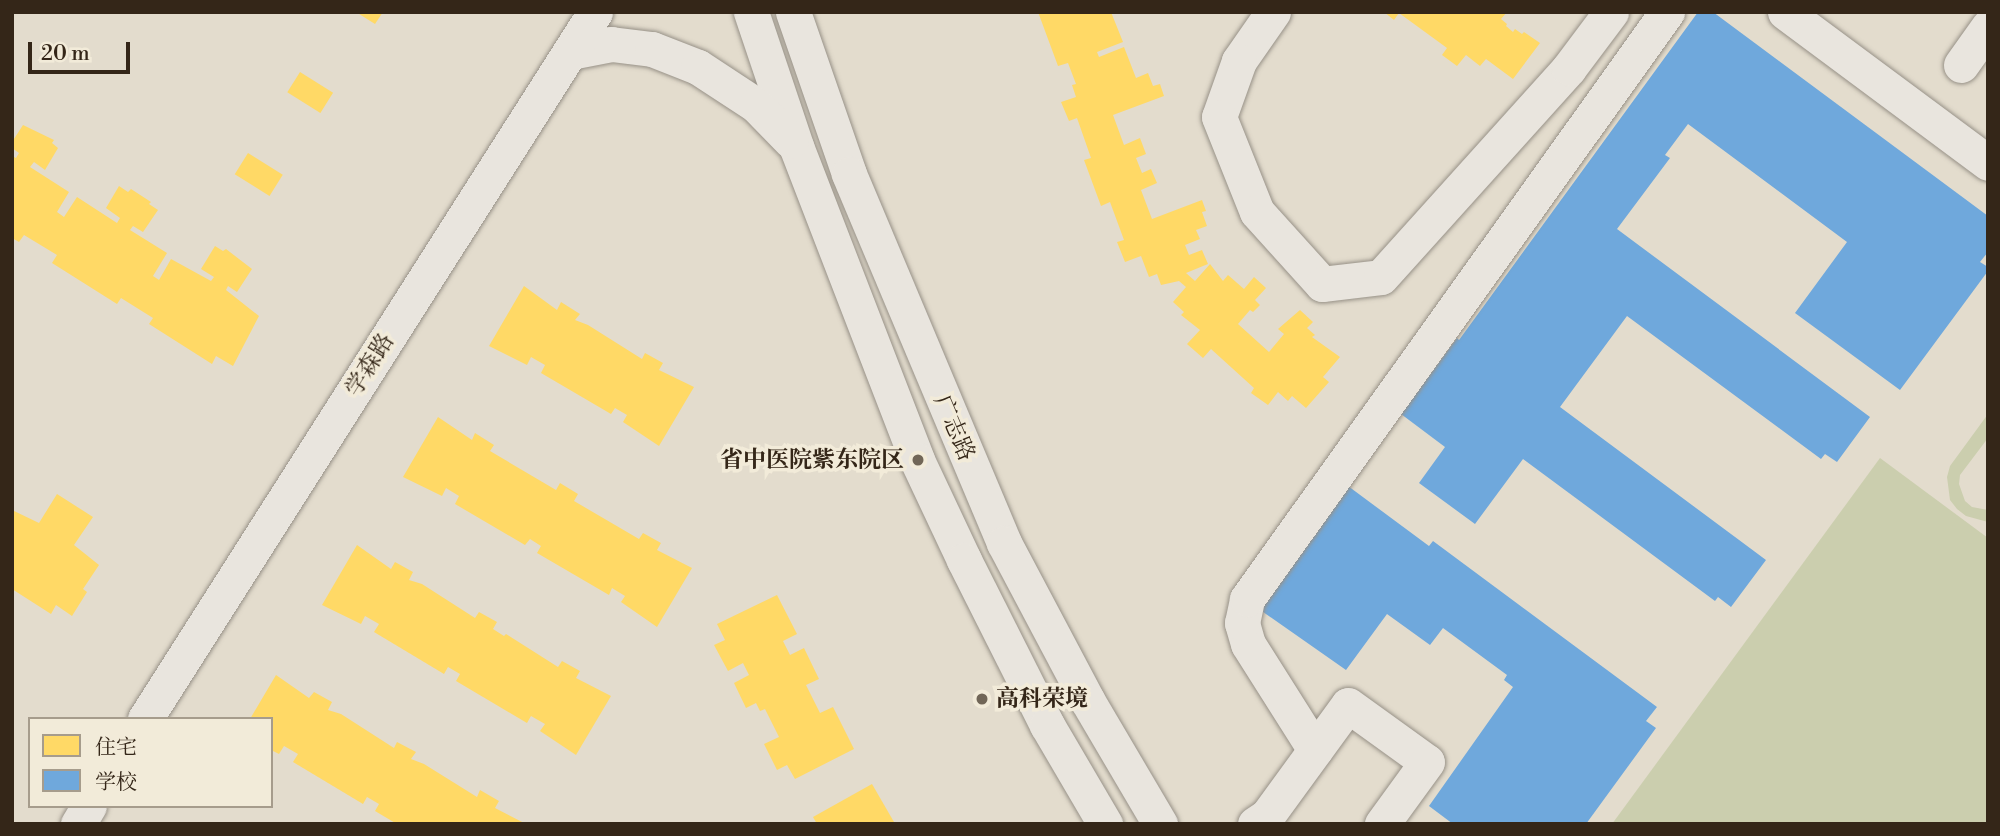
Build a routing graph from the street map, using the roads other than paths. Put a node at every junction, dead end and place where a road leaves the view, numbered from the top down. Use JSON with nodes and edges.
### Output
{"nodes":[{"id":1,"x":595,"y":12,"type":"edge"},
{"id":2,"x":751,"y":12,"type":"edge"},
{"id":3,"x":793,"y":12,"type":"edge"},
{"id":4,"x":1273,"y":12,"type":"edge"},
{"id":5,"x":1611,"y":12,"type":"edge"},
{"id":6,"x":1667,"y":12,"type":"edge"},
{"id":7,"x":1785,"y":12,"type":"edge"},
{"id":8,"x":1988,"y":27,"type":"edge"},
{"id":9,"x":570,"y":52,"type":"junction"},
{"id":10,"x":1961,"y":65,"type":"dead end"},
{"id":11,"x":796,"y":146,"type":"junction"},
{"id":12,"x":1988,"y":163,"type":"edge"},
{"id":13,"x":146,"y":717,"type":"edge"},
{"id":14,"x":1315,"y":750,"type":"junction"},
{"id":15,"x":88,"y":808,"type":"edge"},
{"id":16,"x":78,"y":824,"type":"edge"},
{"id":17,"x":1105,"y":824,"type":"edge"},
{"id":18,"x":1160,"y":824,"type":"edge"},
{"id":19,"x":1255,"y":824,"type":"edge"},
{"id":20,"x":1382,"y":824,"type":"edge"}],
"edges":[{"from":1,"to":9,"type":"street","name":"学森路"},
{"from":2,"to":11,"type":"street","name":"广志路"},
{"from":3,"to":18,"type":"street","name":"广志路"},
{"from":4,"to":5,"type":"street"},
{"from":6,"to":14,"type":"street"},
{"from":7,"to":12,"type":"street"},
{"from":8,"to":10,"type":"street"},
{"from":9,"to":11,"type":"street"},
{"from":9,"to":13,"type":"street","name":"学森路"},
{"from":11,"to":17,"type":"street","name":"广志路"},
{"from":14,"to":19,"type":"street"},
{"from":14,"to":20,"type":"street"},
{"from":15,"to":16,"type":"street"}]}
